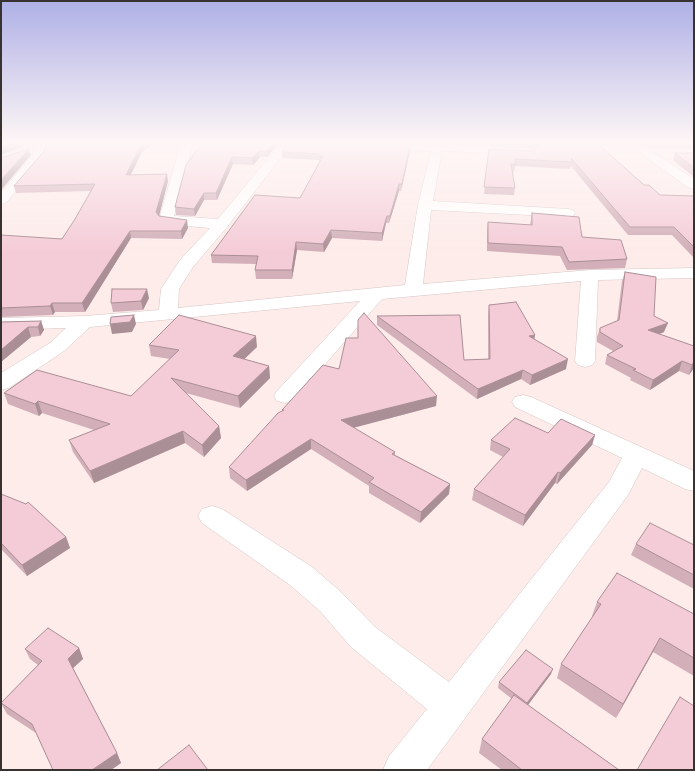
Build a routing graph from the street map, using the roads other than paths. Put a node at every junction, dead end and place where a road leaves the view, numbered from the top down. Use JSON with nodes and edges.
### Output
{"nodes":[{"id":1,"x":19,"y":179,"type":"edge"},
{"id":2,"x":177,"y":179,"type":"edge"},
{"id":3,"x":258,"y":179,"type":"edge"},
{"id":4,"x":431,"y":179,"type":"edge"},
{"id":5,"x":685,"y":179,"type":"edge"},
{"id":6,"x":694,"y":185,"type":"edge"},
{"id":7,"x":1,"y":200,"type":"edge"},
{"id":8,"x":425,"y":205,"type":"junction"},
{"id":9,"x":568,"y":213,"type":"dead end"},
{"id":10,"x":222,"y":224,"type":"junction"},
{"id":11,"x":694,"y":273,"type":"edge"},
{"id":12,"x":590,"y":275,"type":"junction"},
{"id":13,"x":413,"y":290,"type":"junction"},
{"id":14,"x":376,"y":294,"type":"junction"},
{"id":15,"x":168,"y":315,"type":"junction"},
{"id":16,"x":85,"y":322,"type":"junction"},
{"id":17,"x":1,"y":324,"type":"edge"},
{"id":18,"x":585,"y":361,"type":"dead end"},
{"id":19,"x":1,"y":383,"type":"edge"},
{"id":20,"x":285,"y":396,"type":"dead end"},
{"id":21,"x":523,"y":402,"type":"dead end"},
{"id":22,"x":636,"y":456,"type":"junction"},
{"id":23,"x":694,"y":482,"type":"edge"},
{"id":24,"x":212,"y":516,"type":"dead end"},
{"id":25,"x":450,"y":706,"type":"junction"},
{"id":26,"x":403,"y":770,"type":"edge"}],
"edges":[{"from":1,"to":7,"type":"street"},
{"from":2,"to":10,"type":"street"},
{"from":3,"to":10,"type":"street"},
{"from":4,"to":8,"type":"street"},
{"from":5,"to":6,"type":"street"},
{"from":8,"to":9,"type":"street"},
{"from":8,"to":13,"type":"street"},
{"from":10,"to":15,"type":"street"},
{"from":11,"to":12,"type":"street"},
{"from":12,"to":13,"type":"street"},
{"from":12,"to":18,"type":"street"},
{"from":13,"to":14,"type":"street"},
{"from":14,"to":15,"type":"street"},
{"from":14,"to":20,"type":"street"},
{"from":15,"to":16,"type":"street"},
{"from":16,"to":17,"type":"street"},
{"from":16,"to":19,"type":"street"},
{"from":21,"to":22,"type":"street"},
{"from":22,"to":23,"type":"street"},
{"from":22,"to":25,"type":"street"},
{"from":24,"to":25,"type":"street"},
{"from":25,"to":26,"type":"street"}]}
